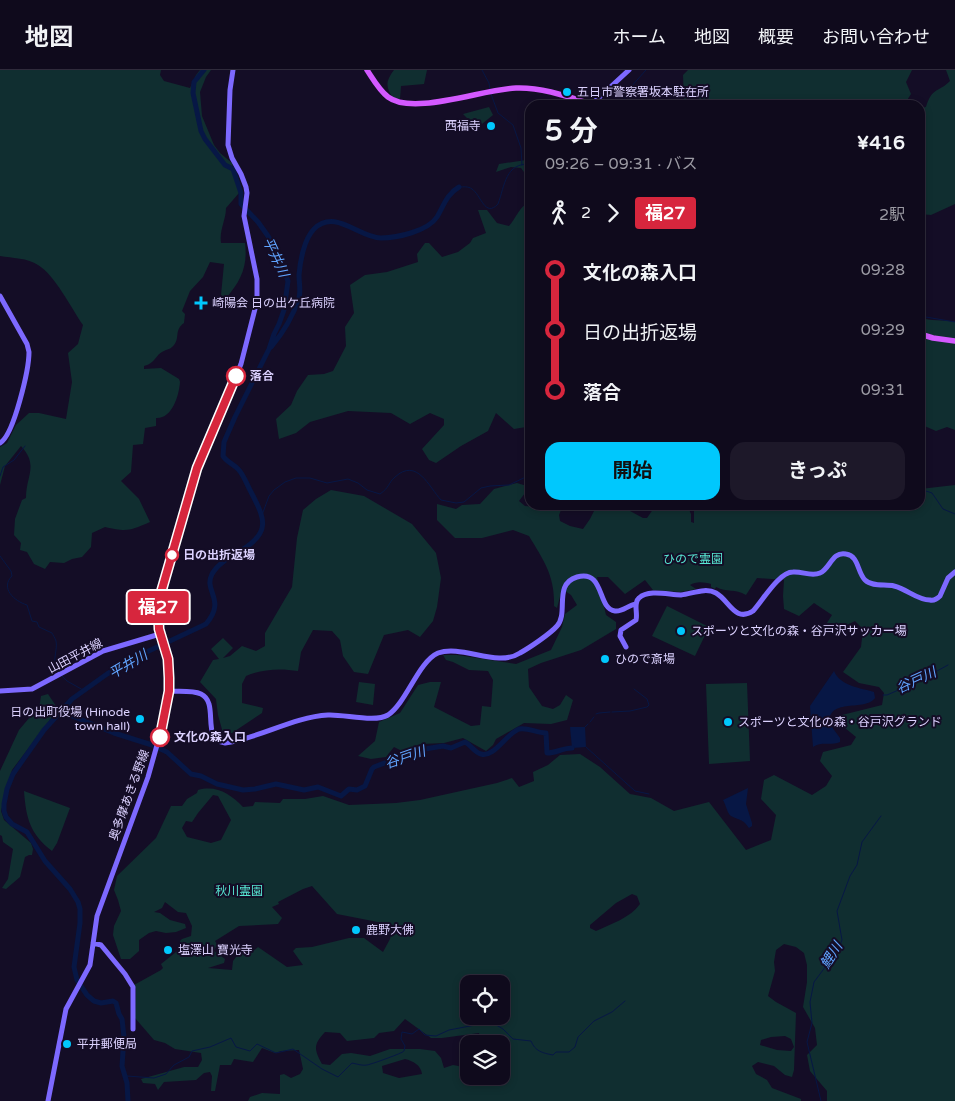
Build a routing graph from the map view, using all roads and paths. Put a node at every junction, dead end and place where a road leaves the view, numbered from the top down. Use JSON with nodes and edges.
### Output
{"nodes":[{"id":1,"x":234,"y":70,"type":"edge"},
{"id":2,"x":367,"y":70,"type":"edge"},
{"id":3,"x":629,"y":70,"type":"edge"},
{"id":4,"x":576,"y":100,"type":"edge"},
{"id":5,"x":598,"y":100,"type":"edge"},
{"id":6,"x":0,"y":296,"type":"edge"},
{"id":7,"x":925,"y":336,"type":"edge"},
{"id":8,"x":955,"y":341,"type":"edge"},
{"id":9,"x":0,"y":443,"type":"edge"},
{"id":10,"x":955,"y":572,"type":"edge"},
{"id":11,"x":636,"y":604,"type":"junction"},
{"id":12,"x":160,"y":635,"type":"junction"},
{"id":13,"x":626,"y":647,"type":"dead end"},
{"id":14,"x":0,"y":691,"type":"edge"},
{"id":15,"x":169,"y":691,"type":"junction"},
{"id":16,"x":93,"y":943,"type":"junction"},
{"id":17,"x":133,"y":1029,"type":"dead end"},
{"id":18,"x":48,"y":1101,"type":"edge"}],
"edges":[{"from":1,"to":12,"type":"street","name":"奥多摩あきる野線"},
{"from":2,"to":4,"type":"main road"},
{"from":3,"to":5,"type":"street"},
{"from":6,"to":9,"type":"street"},
{"from":7,"to":8,"type":"main road"},
{"from":10,"to":11,"type":"street"},
{"from":11,"to":13,"type":"street"},
{"from":11,"to":15,"type":"street"},
{"from":12,"to":14,"type":"street","name":"山田平井線"},
{"from":12,"to":15,"type":"street","name":"奥多摩あきる野線"},
{"from":15,"to":16,"type":"street","name":"奥多摩あきる野線"},
{"from":16,"to":17,"type":"street"},
{"from":16,"to":18,"type":"street","name":"奥多摩あきる野線"}]}
